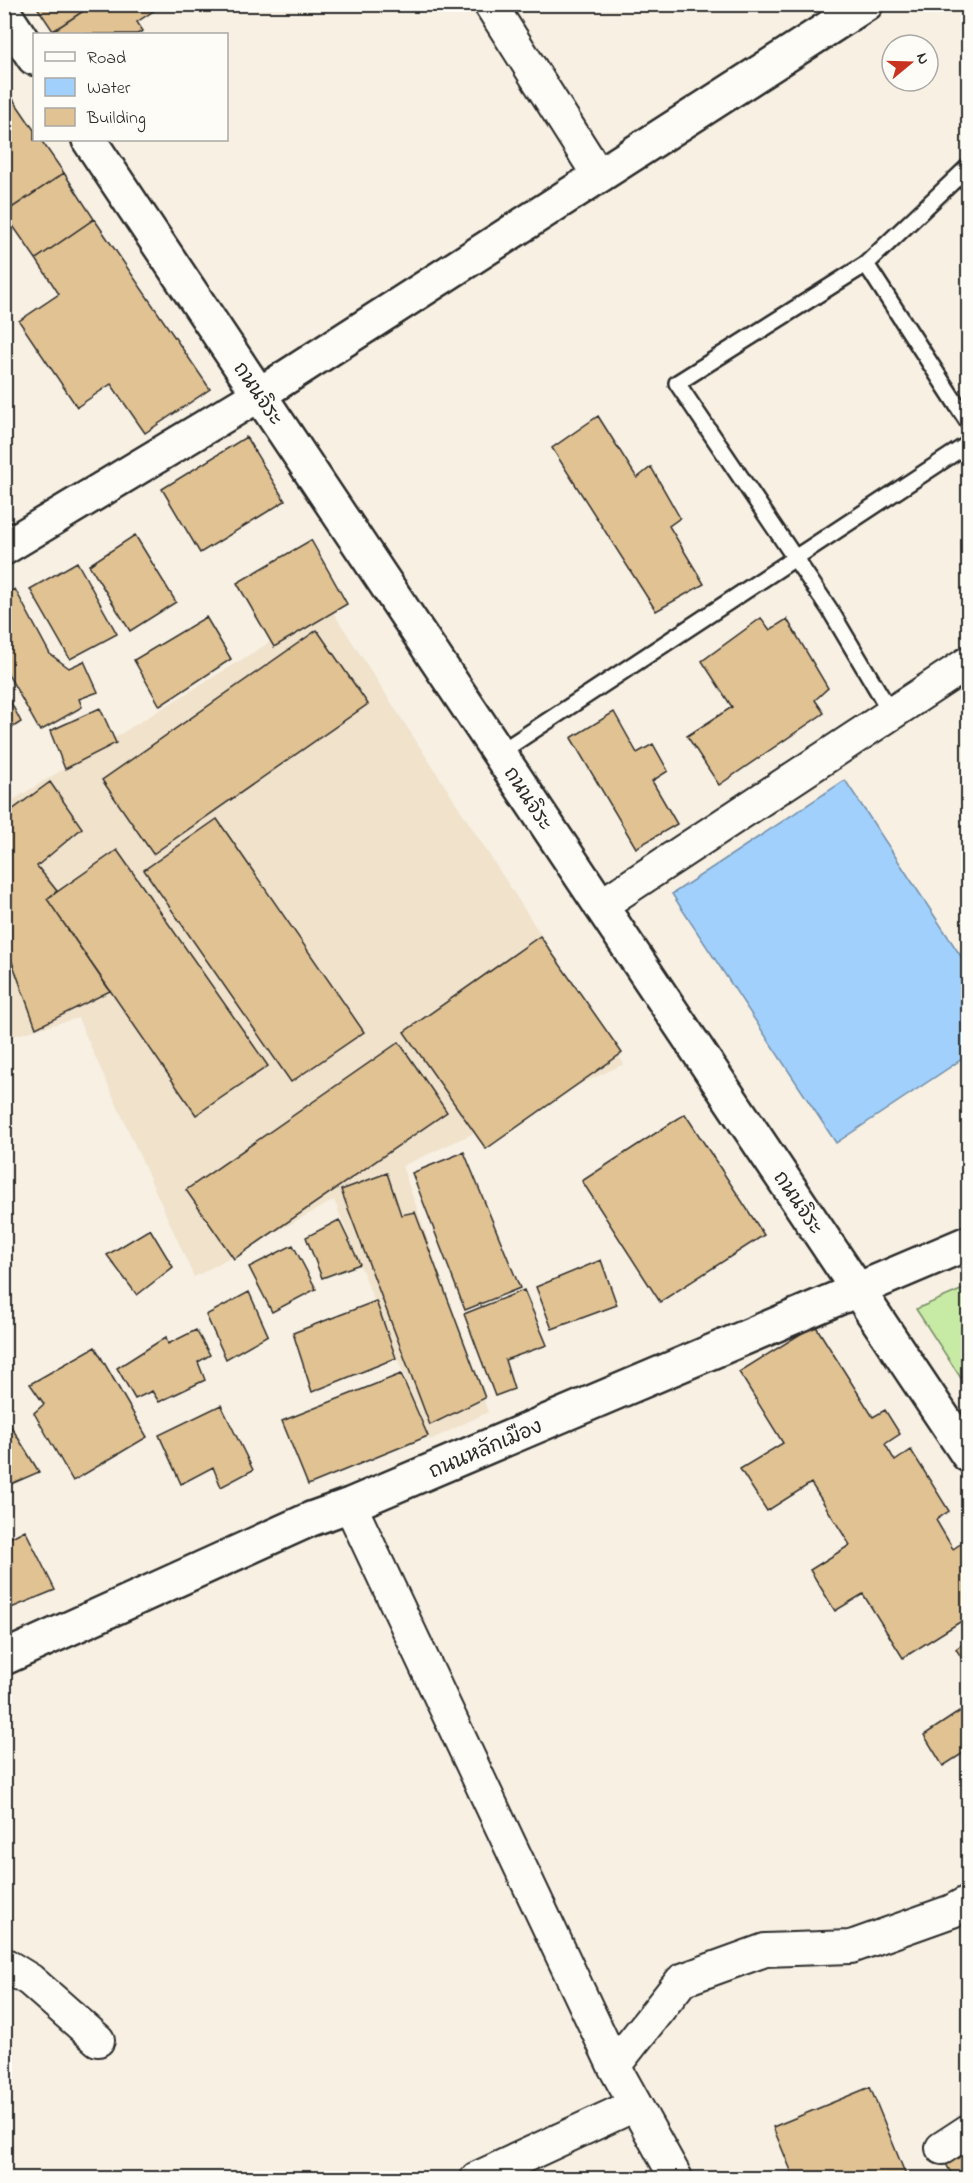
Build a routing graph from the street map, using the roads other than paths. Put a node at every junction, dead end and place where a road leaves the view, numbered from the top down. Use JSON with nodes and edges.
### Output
{"nodes":[{"id":1,"x":490,"y":4,"type":"edge"},
{"id":2,"x":866,"y":4,"type":"edge"},
{"id":3,"x":4,"y":13,"type":"edge"},
{"id":4,"x":33,"y":56,"type":"edge"},
{"id":5,"x":90,"y":141,"type":"edge"},
{"id":6,"x":969,"y":167,"type":"edge"},
{"id":7,"x":599,"y":176,"type":"junction"},
{"id":8,"x":866,"y":264,"type":"junction"},
{"id":9,"x":260,"y":394,"type":"junction"},
{"id":10,"x":969,"y":422,"type":"edge"},
{"id":11,"x":969,"y":444,"type":"edge"},
{"id":12,"x":4,"y":548,"type":"edge"},
{"id":13,"x":795,"y":559,"type":"junction"},
{"id":14,"x":969,"y":663,"type":"edge"},
{"id":15,"x":891,"y":713,"type":"junction"},
{"id":16,"x":499,"y":753,"type":"junction"},
{"id":17,"x":600,"y":906,"type":"junction"},
{"id":18,"x":969,"y":1243,"type":"edge"},
{"id":19,"x":858,"y":1290,"type":"junction"},
{"id":20,"x":969,"y":1455,"type":"edge"},
{"id":21,"x":350,"y":1505,"type":"junction"},
{"id":22,"x":4,"y":1658,"type":"edge"},
{"id":23,"x":969,"y":1902,"type":"edge"},
{"id":24,"x":4,"y":1964,"type":"edge"},
{"id":25,"x":98,"y":2040,"type":"dead end"},
{"id":26,"x":615,"y":2066,"type":"junction"},
{"id":27,"x":635,"y":2105,"type":"junction"},
{"id":28,"x":969,"y":2131,"type":"edge"},
{"id":29,"x":942,"y":2148,"type":"dead end"},
{"id":30,"x":477,"y":2178,"type":"edge"},
{"id":31,"x":676,"y":2178,"type":"edge"}],
"edges":[{"from":1,"to":7,"type":"street"},
{"from":2,"to":7,"type":"main road"},
{"from":3,"to":4,"type":"main road"},
{"from":5,"to":9,"type":"main road","name":"ถนนจิระ"},
{"from":6,"to":8,"type":"lane"},
{"from":7,"to":9,"type":"main road"},
{"from":8,"to":10,"type":"lane"},
{"from":8,"to":13,"type":"lane"},
{"from":9,"to":12,"type":"main road"},
{"from":9,"to":16,"type":"main road","name":"ถนนจิระ"},
{"from":11,"to":13,"type":"lane"},
{"from":13,"to":15,"type":"lane"},
{"from":13,"to":16,"type":"lane"},
{"from":14,"to":15,"type":"street"},
{"from":15,"to":17,"type":"street"},
{"from":16,"to":17,"type":"main road","name":"ถนนจิระ"},
{"from":17,"to":19,"type":"main road","name":"ถนนจิระ"},
{"from":18,"to":19,"type":"main road","name":"ถนนหลักเมือง"},
{"from":19,"to":20,"type":"main road","name":"ถนนจิระ"},
{"from":19,"to":21,"type":"main road","name":"ถนนหลักเมือง"},
{"from":21,"to":22,"type":"main road","name":"ถนนหลักเมือง"},
{"from":21,"to":26,"type":"street"},
{"from":23,"to":26,"type":"street"},
{"from":24,"to":25,"type":"street"},
{"from":26,"to":27,"type":"street"},
{"from":27,"to":30,"type":"street"},
{"from":27,"to":31,"type":"street"},
{"from":28,"to":29,"type":"street"}]}
